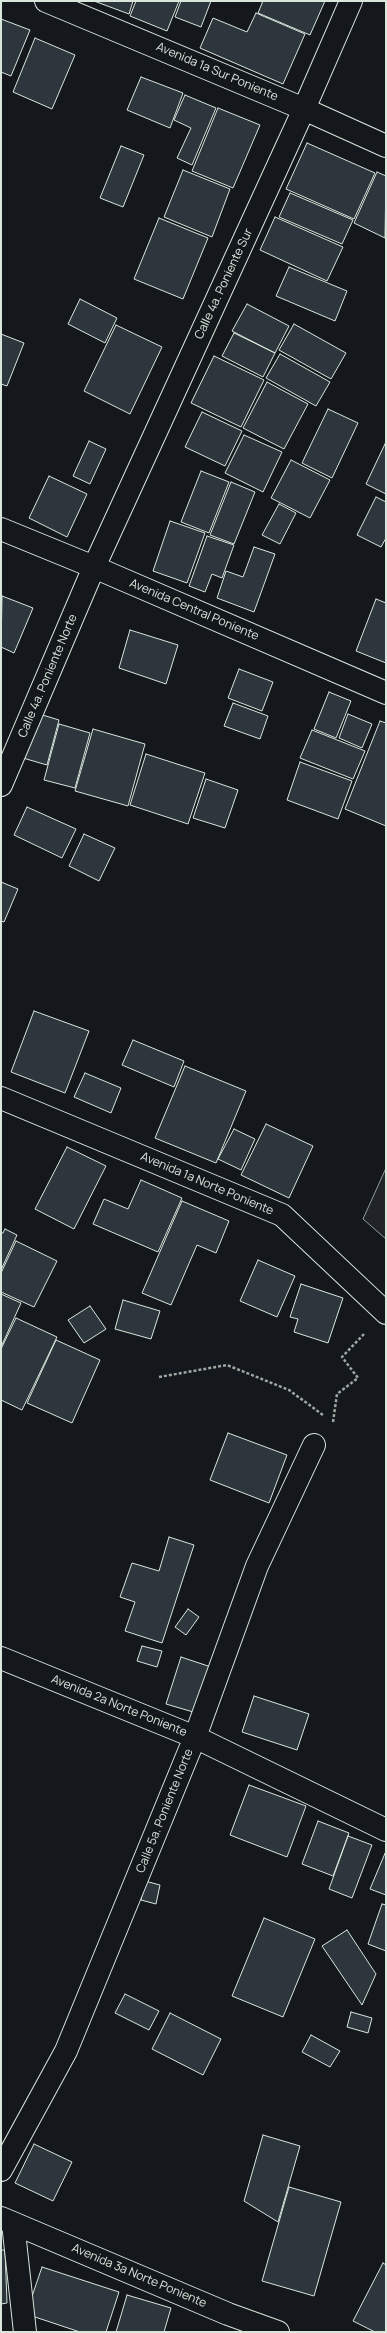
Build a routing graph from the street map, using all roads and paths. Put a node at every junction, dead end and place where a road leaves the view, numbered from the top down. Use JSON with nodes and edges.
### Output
{"nodes":[{"id":1,"x":46,"y":1,"type":"edge"},
{"id":2,"x":351,"y":1,"type":"edge"},
{"id":3,"x":304,"y":109,"type":"junction"},
{"id":4,"x":386,"y":146,"type":"edge"},
{"id":5,"x":1,"y":530,"type":"edge"},
{"id":6,"x":94,"y":567,"type":"junction"},
{"id":7,"x":386,"y":693,"type":"edge"},
{"id":8,"x":1,"y":785,"type":"edge"},
{"id":9,"x":1,"y":1098,"type":"edge"},
{"id":10,"x":384,"y":1311,"type":"edge"},
{"id":11,"x":159,"y":1377,"type":"dead end"},
{"id":12,"x":336,"y":1394,"type":"dead end"},
{"id":13,"x":333,"y":1423,"type":"dead end"},
{"id":14,"x":314,"y":1445,"type":"dead end"},
{"id":15,"x":1,"y":1658,"type":"edge"},
{"id":16,"x":195,"y":1737,"type":"junction"},
{"id":17,"x":386,"y":1830,"type":"edge"},
{"id":18,"x":1,"y":2170,"type":"edge"},
{"id":19,"x":7,"y":2220,"type":"edge"},
{"id":20,"x":26,"y":2332,"type":"edge"},
{"id":21,"x":278,"y":2332,"type":"edge"}],
"edges":[{"from":1,"to":3,"type":"street","name":"Avenida 1a Sur Poniente"},
{"from":2,"to":3,"type":"street","name":"Calle 4a. Poniente Sur"},
{"from":3,"to":4,"type":"street","name":"Avenida 1a Sur Poniente"},
{"from":3,"to":6,"type":"street","name":"Calle 4a. Poniente Sur"},
{"from":5,"to":6,"type":"street","name":"Avenida Central Poniente"},
{"from":6,"to":7,"type":"street","name":"Avenida Central Poniente"},
{"from":6,"to":8,"type":"street","name":"Calle 4a. Poniente Norte"},
{"from":9,"to":10,"type":"street","name":"Avenida 1a Norte Poniente"},
{"from":10,"to":12,"type":"path"},
{"from":11,"to":13,"type":"path"},
{"from":14,"to":16,"type":"street","name":"Calle 5a. Poniente Norte"},
{"from":15,"to":16,"type":"street","name":"Avenida 2a Norte Poniente"},
{"from":16,"to":17,"type":"street","name":"Avenida 2a Norte Poniente"},
{"from":16,"to":18,"type":"street","name":"Calle 5a. Poniente Norte"},
{"from":19,"to":20,"type":"street"},
{"from":19,"to":21,"type":"street","name":"Avenida 3a Norte Poniente"}]}
